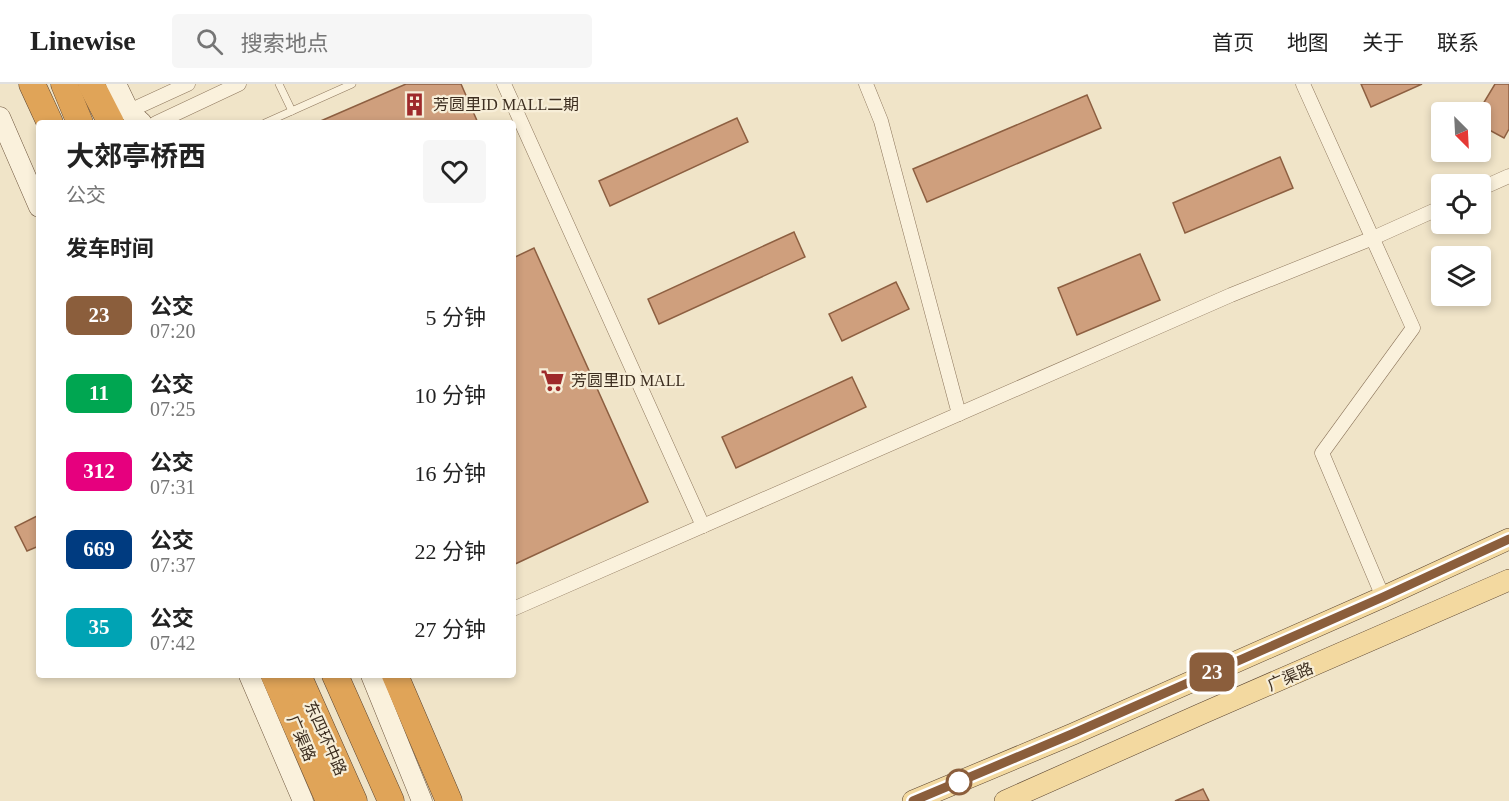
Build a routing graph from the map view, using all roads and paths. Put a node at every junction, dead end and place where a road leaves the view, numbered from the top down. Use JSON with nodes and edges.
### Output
{"nodes":[{"id":1,"x":32,"y":84,"type":"edge"},
{"id":2,"x":64,"y":84,"type":"edge"},
{"id":3,"x":91,"y":84,"type":"edge"},
{"id":4,"x":116,"y":84,"type":"edge"},
{"id":5,"x":188,"y":84,"type":"edge"},
{"id":6,"x":239,"y":84,"type":"edge"},
{"id":7,"x":279,"y":84,"type":"edge"},
{"id":8,"x":352,"y":84,"type":"edge"},
{"id":9,"x":504,"y":84,"type":"edge"},
{"id":10,"x":866,"y":84,"type":"edge"},
{"id":11,"x":1303,"y":84,"type":"edge"},
{"id":12,"x":292,"y":111,"type":"junction"},
{"id":13,"x":282,"y":115,"type":"junction"},
{"id":14,"x":121,"y":116,"type":"edge"},
{"id":15,"x":0,"y":117,"type":"edge"},
{"id":16,"x":43,"y":120,"type":"edge"},
{"id":17,"x":49,"y":120,"type":"edge"},
{"id":18,"x":79,"y":120,"type":"edge"},
{"id":19,"x":162,"y":120,"type":"edge"},
{"id":20,"x":271,"y":120,"type":"edge"},
{"id":21,"x":284,"y":120,"type":"edge"},
{"id":22,"x":6,"y":148,"type":"edge"},
{"id":23,"x":1509,"y":176,"type":"edge"},
{"id":24,"x":1491,"y":184,"type":"edge"},
{"id":25,"x":36,"y":202,"type":"edge"},
{"id":26,"x":1431,"y":212,"type":"edge"},
{"id":27,"x":1373,"y":238,"type":"junction"},
{"id":28,"x":959,"y":414,"type":"junction"},
{"id":29,"x":703,"y":526,"type":"junction"},
{"id":30,"x":1509,"y":539,"type":"edge"},
{"id":31,"x":1509,"y":580,"type":"edge"},
{"id":32,"x":1383,"y":597,"type":"junction"},
{"id":33,"x":516,"y":608,"type":"edge"},
{"id":34,"x":250,"y":678,"type":"edge"},
{"id":35,"x":275,"y":678,"type":"edge"},
{"id":36,"x":336,"y":678,"type":"edge"},
{"id":37,"x":372,"y":678,"type":"edge"},
{"id":38,"x":396,"y":678,"type":"edge"},
{"id":39,"x":302,"y":684,"type":"edge"},
{"id":40,"x":1010,"y":800,"type":"edge"},
{"id":41,"x":303,"y":801,"type":"edge"},
{"id":42,"x":329,"y":801,"type":"edge"},
{"id":43,"x":354,"y":801,"type":"edge"},
{"id":44,"x":391,"y":801,"type":"edge"},
{"id":45,"x":422,"y":801,"type":"edge"},
{"id":46,"x":449,"y":801,"type":"edge"},
{"id":47,"x":913,"y":801,"type":"edge"}],
"edges":[{"from":1,"to":16,"type":"highway"},
{"from":1,"to":17,"type":"highway"},
{"from":2,"to":18,"type":"highway"},
{"from":3,"to":14,"type":"highway"},
{"from":4,"to":14,"type":"main road"},
{"from":5,"to":14,"type":"street"},
{"from":6,"to":19,"type":"street"},
{"from":7,"to":12,"type":"lane"},
{"from":8,"to":12,"type":"lane"},
{"from":9,"to":29,"type":"street"},
{"from":10,"to":28,"type":"street"},
{"from":11,"to":27,"type":"street"},
{"from":12,"to":13,"type":"lane"},
{"from":13,"to":20,"type":"lane"},
{"from":13,"to":21,"type":"lane"},
{"from":15,"to":22,"type":"main road"},
{"from":22,"to":25,"type":"main road"},
{"from":23,"to":24,"type":"street"},
{"from":26,"to":27,"type":"street"},
{"from":27,"to":28,"type":"street"},
{"from":27,"to":32,"type":"street"},
{"from":28,"to":29,"type":"street"},
{"from":29,"to":33,"type":"street"},
{"from":30,"to":32,"type":"main road"},
{"from":31,"to":40,"type":"main road","name":"广渠路"},
{"from":32,"to":47,"type":"main road"},
{"from":34,"to":41,"type":"main road"},
{"from":35,"to":42,"type":"highway","name":"广渠路"},
{"from":36,"to":44,"type":"highway","name":"东四环中路"},
{"from":37,"to":45,"type":"main road"},
{"from":38,"to":46,"type":"highway"},
{"from":39,"to":43,"type":"highway","name":"东四环中路"}]}
